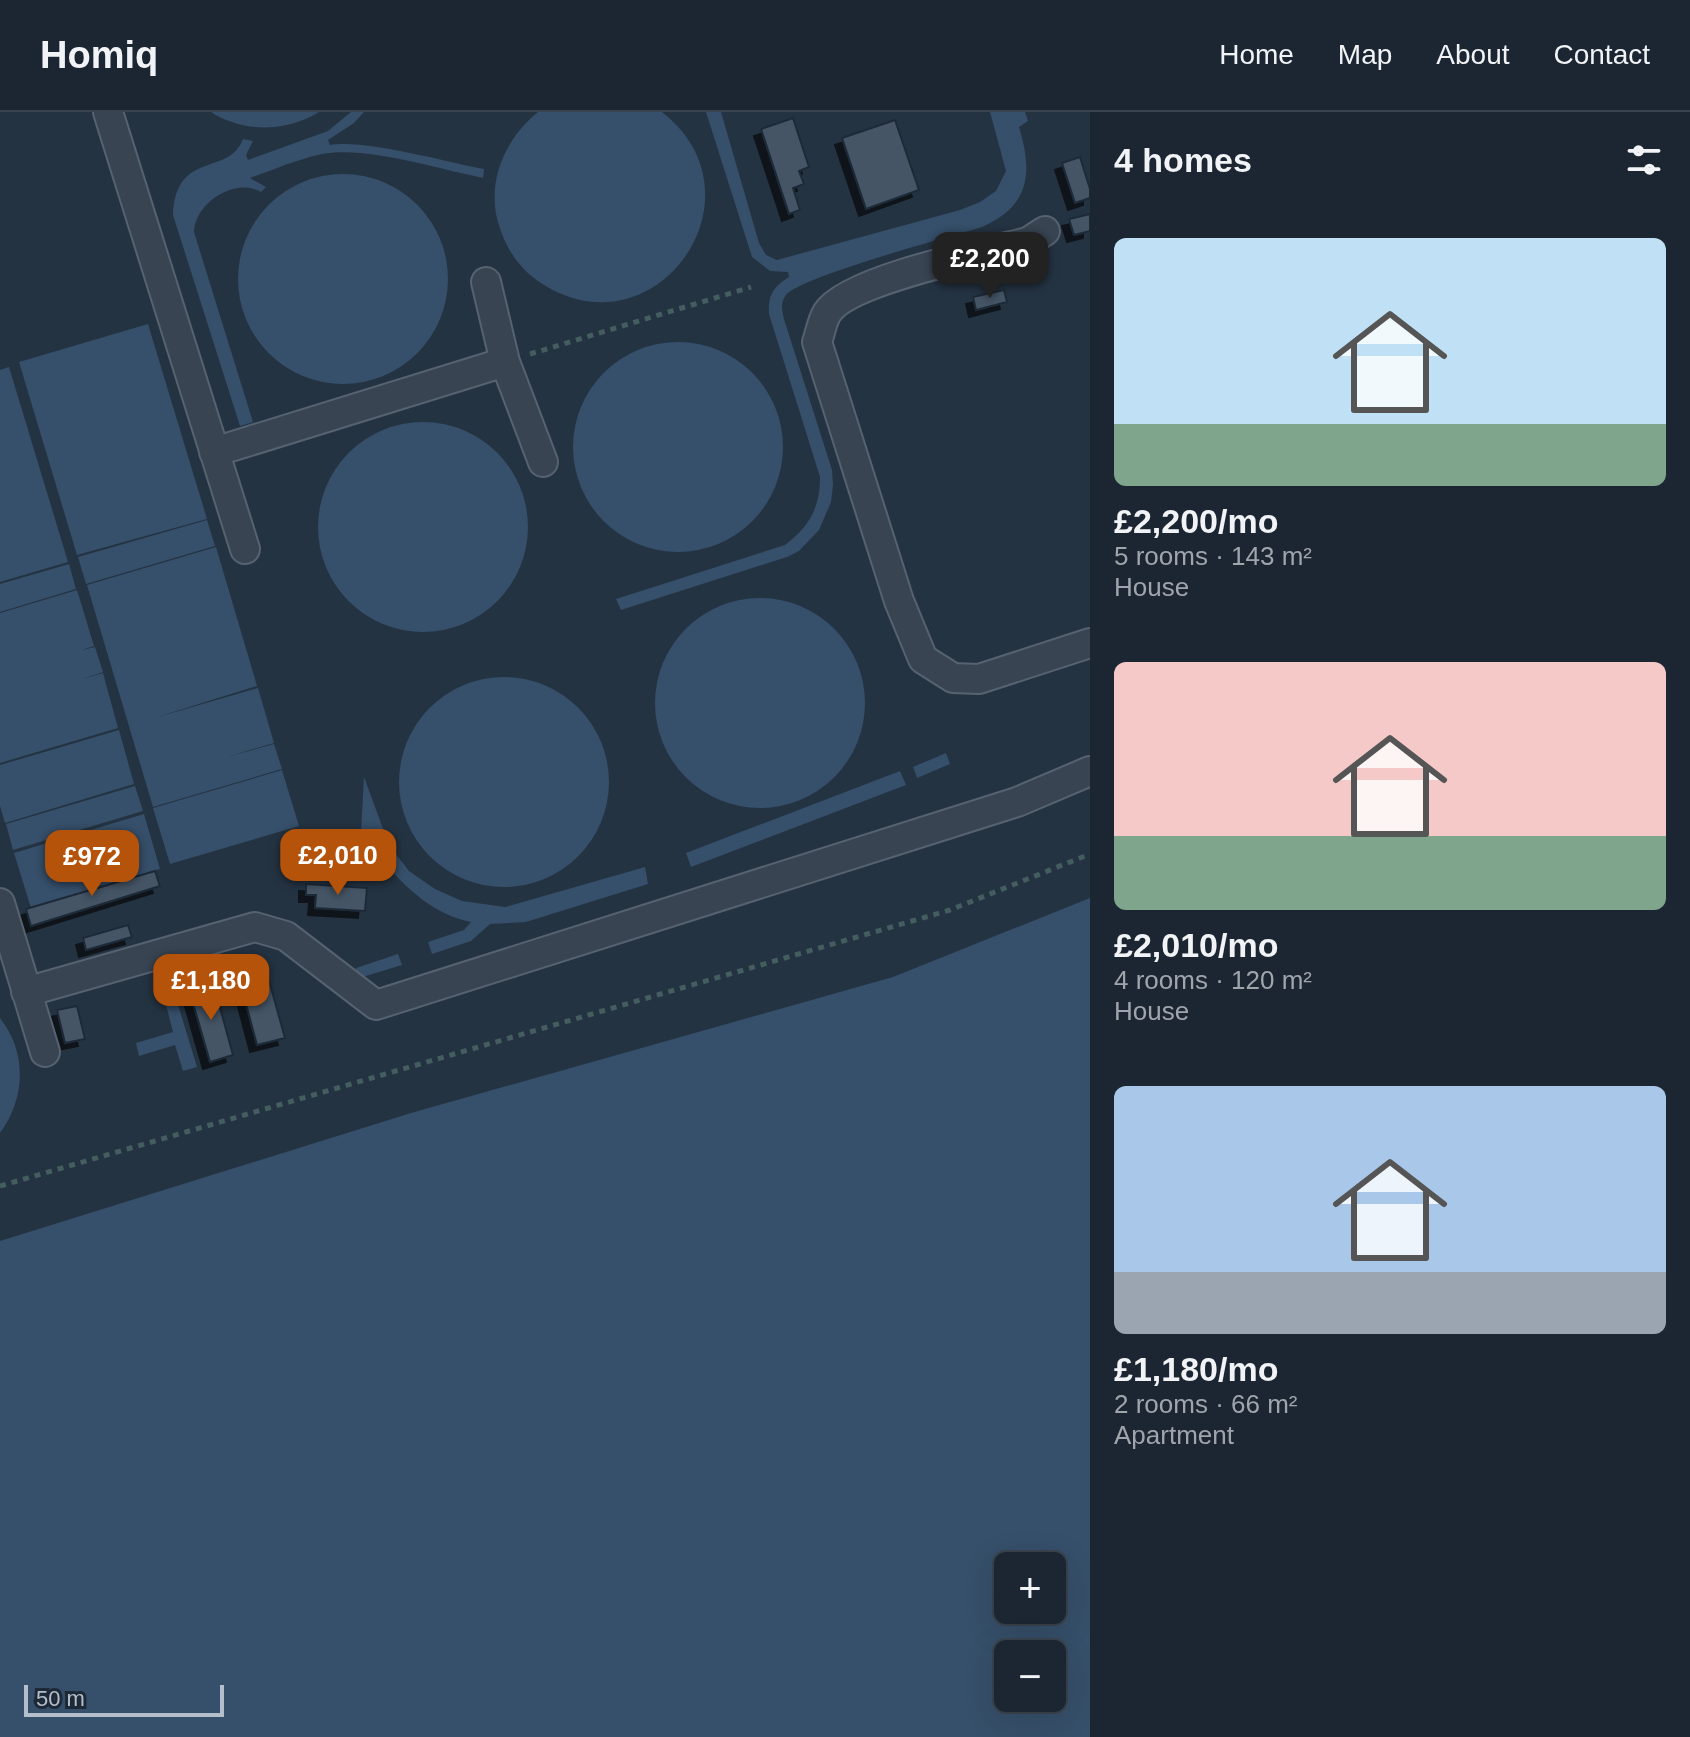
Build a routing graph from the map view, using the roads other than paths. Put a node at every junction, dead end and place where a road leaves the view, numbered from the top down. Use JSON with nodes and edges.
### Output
{"nodes":[{"id":1,"x":108,"y":112,"type":"edge"},
{"id":2,"x":1045,"y":231,"type":"dead end"},
{"id":3,"x":486,"y":282,"type":"dead end"},
{"id":4,"x":505,"y":362,"type":"junction"},
{"id":5,"x":214,"y":452,"type":"junction"},
{"id":6,"x":543,"y":462,"type":"dead end"},
{"id":7,"x":245,"y":549,"type":"dead end"},
{"id":8,"x":1090,"y":643,"type":"edge"},
{"id":9,"x":1090,"y":771,"type":"edge"},
{"id":10,"x":0,"y":903,"type":"edge"},
{"id":11,"x":26,"y":992,"type":"junction"},
{"id":12,"x":45,"y":1052,"type":"dead end"}],
"edges":[{"from":1,"to":5,"type":"lane"},
{"from":2,"to":8,"type":"lane"},
{"from":3,"to":4,"type":"lane"},
{"from":4,"to":5,"type":"lane"},
{"from":4,"to":6,"type":"lane"},
{"from":5,"to":7,"type":"lane"},
{"from":9,"to":11,"type":"lane"},
{"from":10,"to":11,"type":"lane"},
{"from":11,"to":12,"type":"lane"}]}
